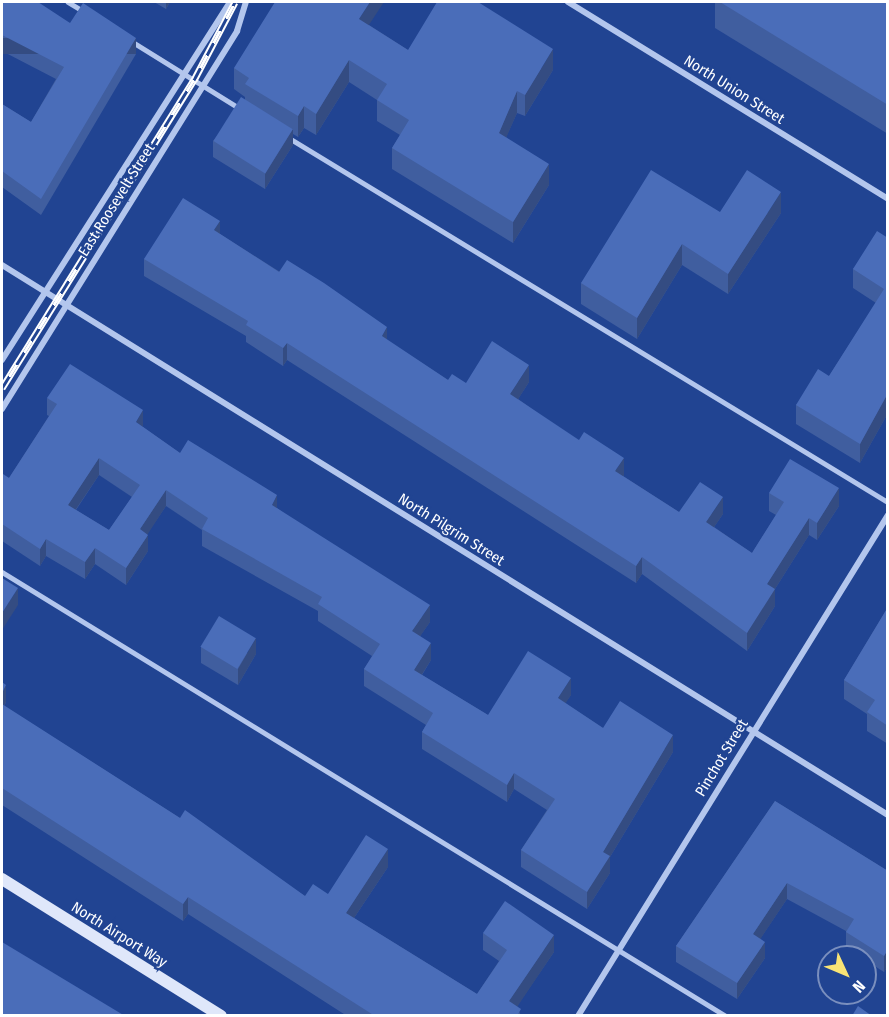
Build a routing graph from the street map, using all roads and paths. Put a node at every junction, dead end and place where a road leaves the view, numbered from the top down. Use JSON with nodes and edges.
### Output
{"nodes":[{"id":1,"x":68,"y":2,"type":"edge"},
{"id":2,"x":230,"y":2,"type":"edge"},
{"id":3,"x":246,"y":2,"type":"edge"},
{"id":4,"x":568,"y":2,"type":"edge"},
{"id":5,"x":92,"y":17,"type":"edge"},
{"id":6,"x":127,"y":38,"type":"edge"},
{"id":7,"x":183,"y":73,"type":"junction"},
{"id":8,"x":203,"y":86,"type":"junction"},
{"id":9,"x":244,"y":111,"type":"edge"},
{"id":10,"x":285,"y":135,"type":"edge"},
{"id":11,"x":888,"y":199,"type":"edge"},
{"id":12,"x":2,"y":265,"type":"edge"},
{"id":13,"x":45,"y":292,"type":"junction"},
{"id":14,"x":66,"y":305,"type":"junction"},
{"id":15,"x":2,"y":360,"type":"edge"},
{"id":16,"x":2,"y":409,"type":"edge"},
{"id":17,"x":888,"y":502,"type":"edge"},
{"id":18,"x":888,"y":515,"type":"edge"},
{"id":19,"x":2,"y":572,"type":"edge"},
{"id":20,"x":752,"y":731,"type":"junction"},
{"id":21,"x":888,"y":815,"type":"edge"},
{"id":22,"x":2,"y":879,"type":"edge"},
{"id":23,"x":621,"y":948,"type":"junction"},
{"id":24,"x":220,"y":1016,"type":"edge"},
{"id":25,"x":578,"y":1016,"type":"edge"},
{"id":26,"x":726,"y":1016,"type":"edge"}],
"edges":[{"from":1,"to":5,"type":"lane"},
{"from":2,"to":7,"type":"street","name":"East Roosevelt Street"},
{"from":3,"to":8,"type":"street","name":"East Roosevelt Street"},
{"from":4,"to":11,"type":"street","name":"North Union Street"},
{"from":6,"to":7,"type":"lane"},
{"from":7,"to":8,"type":"lane"},
{"from":7,"to":13,"type":"street","name":"East Roosevelt Street"},
{"from":8,"to":9,"type":"lane"},
{"from":8,"to":14,"type":"street","name":"East Roosevelt Street"},
{"from":10,"to":17,"type":"lane"},
{"from":12,"to":13,"type":"street","name":"North Pilgrim Street"},
{"from":13,"to":14,"type":"street","name":"North Pilgrim Street"},
{"from":13,"to":15,"type":"street","name":"East Roosevelt Street"},
{"from":14,"to":16,"type":"street","name":"East Roosevelt Street"},
{"from":14,"to":20,"type":"street","name":"North Pilgrim Street"},
{"from":18,"to":20,"type":"street","name":"Pinchot Street"},
{"from":19,"to":23,"type":"lane"},
{"from":20,"to":21,"type":"street","name":"North Pilgrim Street"},
{"from":20,"to":23,"type":"street","name":"Pinchot Street"},
{"from":22,"to":24,"type":"main road","name":"North Airport Way"},
{"from":23,"to":25,"type":"street","name":"Pinchot Street"},
{"from":23,"to":26,"type":"lane"}]}
